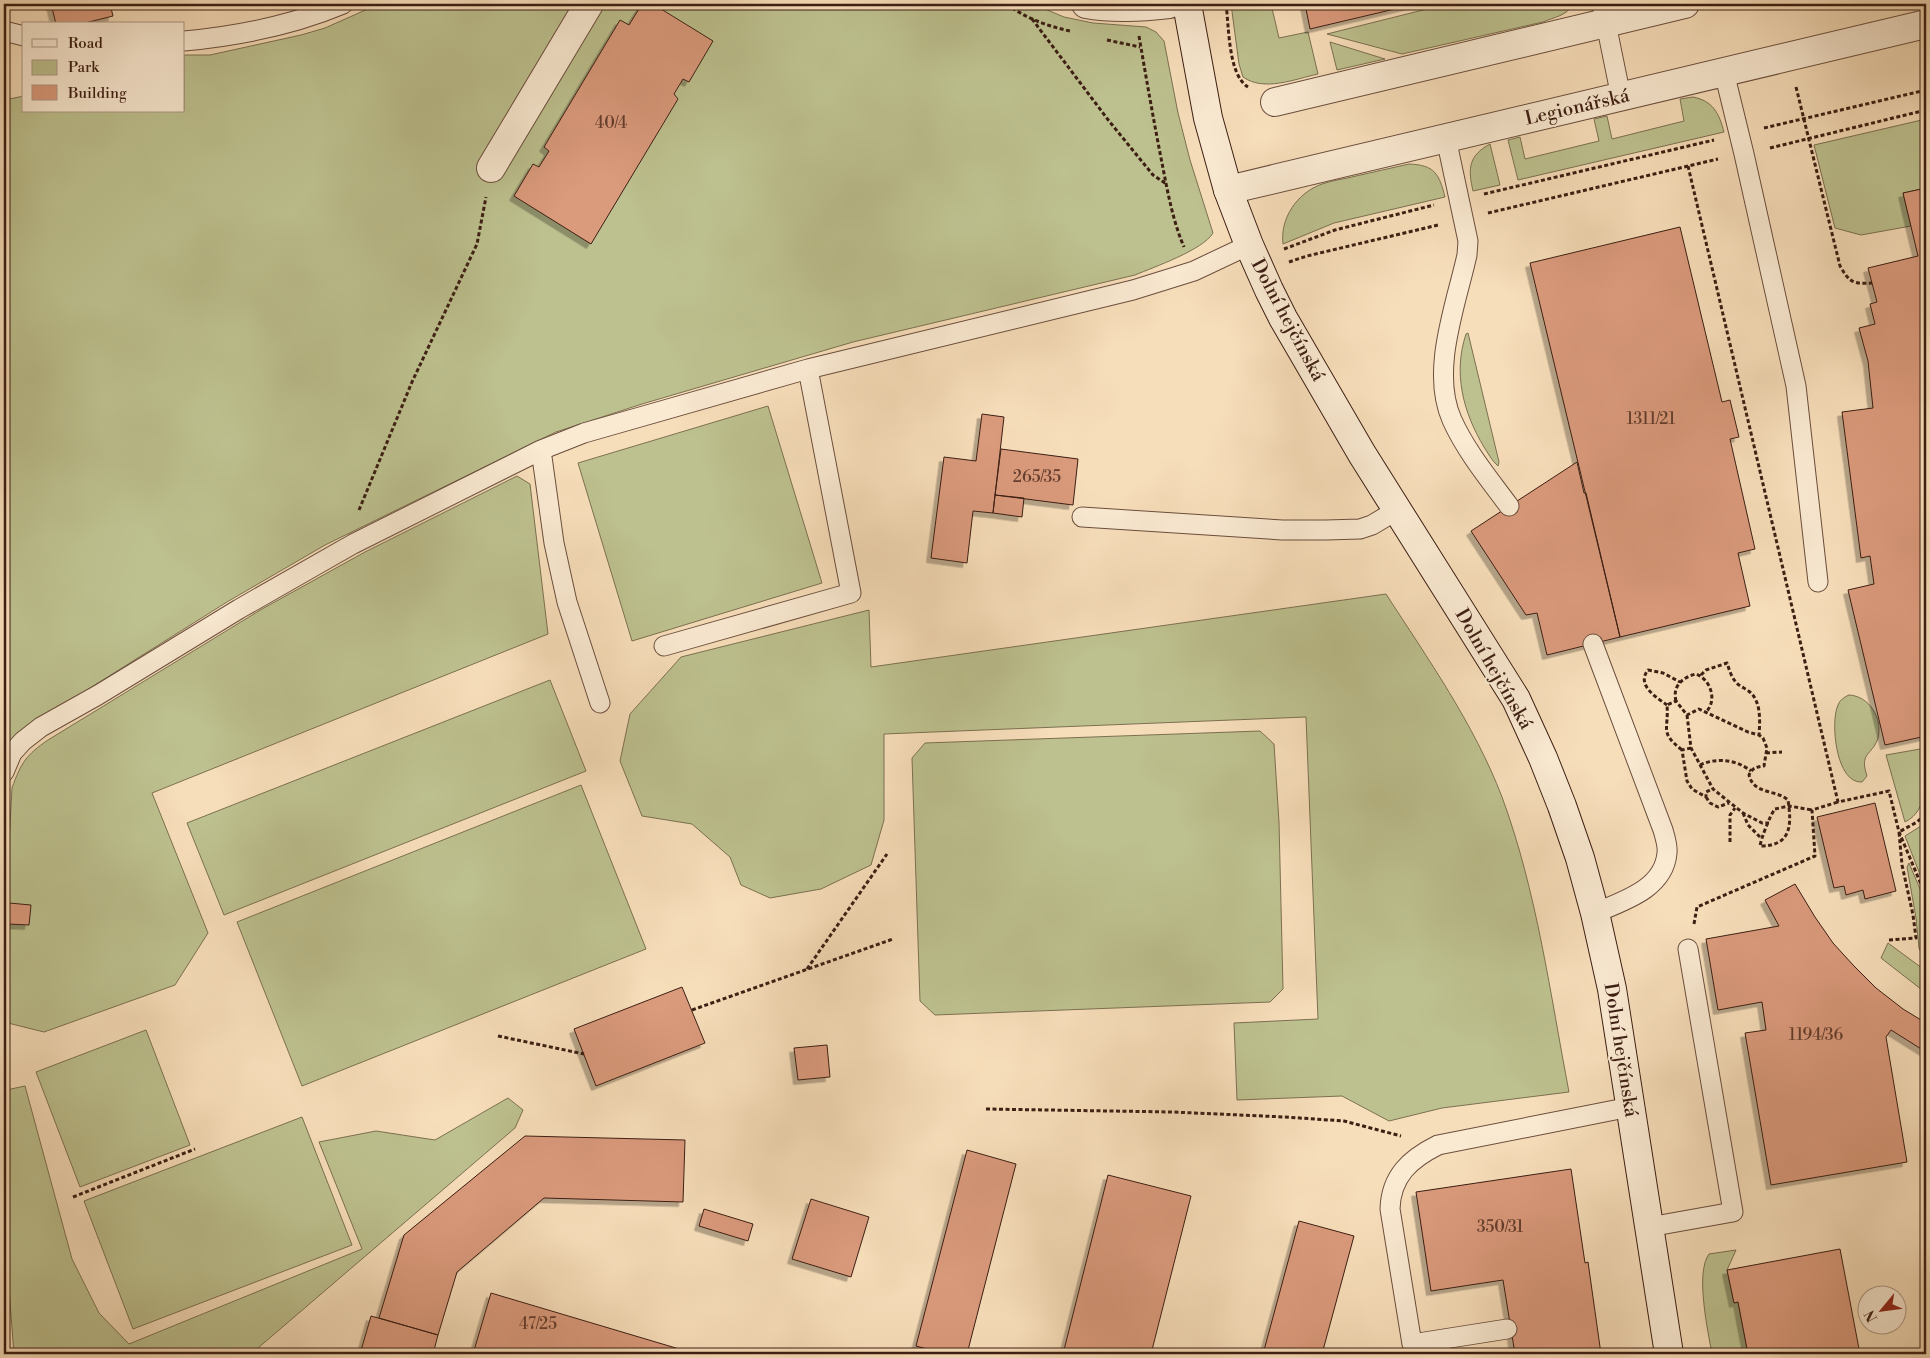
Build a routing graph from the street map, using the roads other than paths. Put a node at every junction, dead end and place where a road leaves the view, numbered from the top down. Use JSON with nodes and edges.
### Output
{"nodes":[{"id":1,"x":343,"y":4,"type":"edge"},
{"id":2,"x":589,"y":4,"type":"edge"},
{"id":3,"x":1086,"y":4,"type":"edge"},
{"id":4,"x":1169,"y":4,"type":"edge"},
{"id":5,"x":1187,"y":4,"type":"edge"},
{"id":6,"x":1685,"y":4,"type":"edge"},
{"id":7,"x":1604,"y":13,"type":"edge"},
{"id":8,"x":1926,"y":24,"type":"edge"},
{"id":9,"x":4,"y":31,"type":"edge"},
{"id":10,"x":22,"y":36,"type":"edge"},
{"id":11,"x":185,"y":41,"type":"edge"},
{"id":12,"x":1724,"y":72,"type":"junction"},
{"id":13,"x":1621,"y":97,"type":"junction"},
{"id":14,"x":1275,"y":102,"type":"road end"},
{"id":15,"x":1446,"y":138,"type":"junction"},
{"id":16,"x":491,"y":168,"type":"road end"},
{"id":17,"x":1228,"y":190,"type":"junction"},
{"id":18,"x":1249,"y":245,"type":"junction"},
{"id":19,"x":808,"y":370,"type":"junction"},
{"id":20,"x":542,"y":450,"type":"junction"},
{"id":21,"x":1509,"y":506,"type":"dead end"},
{"id":22,"x":1397,"y":510,"type":"junction"},
{"id":23,"x":1082,"y":517,"type":"dead end"},
{"id":24,"x":1818,"y":582,"type":"dead end"},
{"id":25,"x":1593,"y":644,"type":"dead end"},
{"id":26,"x":664,"y":646,"type":"dead end"},
{"id":27,"x":600,"y":703,"type":"dead end"},
{"id":28,"x":8,"y":757,"type":"edge"},
{"id":29,"x":4,"y":772,"type":"edge"},
{"id":30,"x":1595,"y":913,"type":"junction"},
{"id":31,"x":1688,"y":949,"type":"road end"},
{"id":32,"x":1630,"y":1107,"type":"junction"},
{"id":33,"x":1649,"y":1227,"type":"junction"},
{"id":34,"x":1507,"y":1329,"type":"dead end"},
{"id":35,"x":1669,"y":1354,"type":"edge"}],
"edges":[{"from":1,"to":11,"type":"lane"},
{"from":2,"to":16,"type":"main road"},
{"from":3,"to":4,"type":"main road"},
{"from":5,"to":17,"type":"main road","name":"Dolní hejčínská"},
{"from":6,"to":7,"type":"main road"},
{"from":7,"to":13,"type":"lane"},
{"from":7,"to":14,"type":"main road"},
{"from":8,"to":12,"type":"main road","name":"Legionářská"},
{"from":9,"to":10,"type":"lane"},
{"from":12,"to":13,"type":"main road","name":"Legionářská"},
{"from":12,"to":24,"type":"lane"},
{"from":13,"to":15,"type":"main road","name":"Legionářská"},
{"from":15,"to":17,"type":"main road","name":"Legionářská"},
{"from":15,"to":21,"type":"lane"},
{"from":17,"to":18,"type":"main road","name":"Dolní hejčínská"},
{"from":18,"to":19,"type":"lane"},
{"from":18,"to":22,"type":"main road","name":"Dolní hejčínská"},
{"from":19,"to":20,"type":"lane"},
{"from":19,"to":26,"type":"lane"},
{"from":20,"to":27,"type":"lane"},
{"from":20,"to":28,"type":"lane"},
{"from":22,"to":23,"type":"lane"},
{"from":22,"to":30,"type":"main road","name":"Dolní hejčínská"},
{"from":25,"to":30,"type":"lane"},
{"from":28,"to":29,"type":"lane"},
{"from":30,"to":32,"type":"main road","name":"Dolní hejčínská"},
{"from":31,"to":33,"type":"lane"},
{"from":32,"to":33,"type":"main road","name":"Dolní hejčínská"},
{"from":32,"to":34,"type":"lane"},
{"from":33,"to":35,"type":"main road","name":"Dolní hejčínská"}]}
